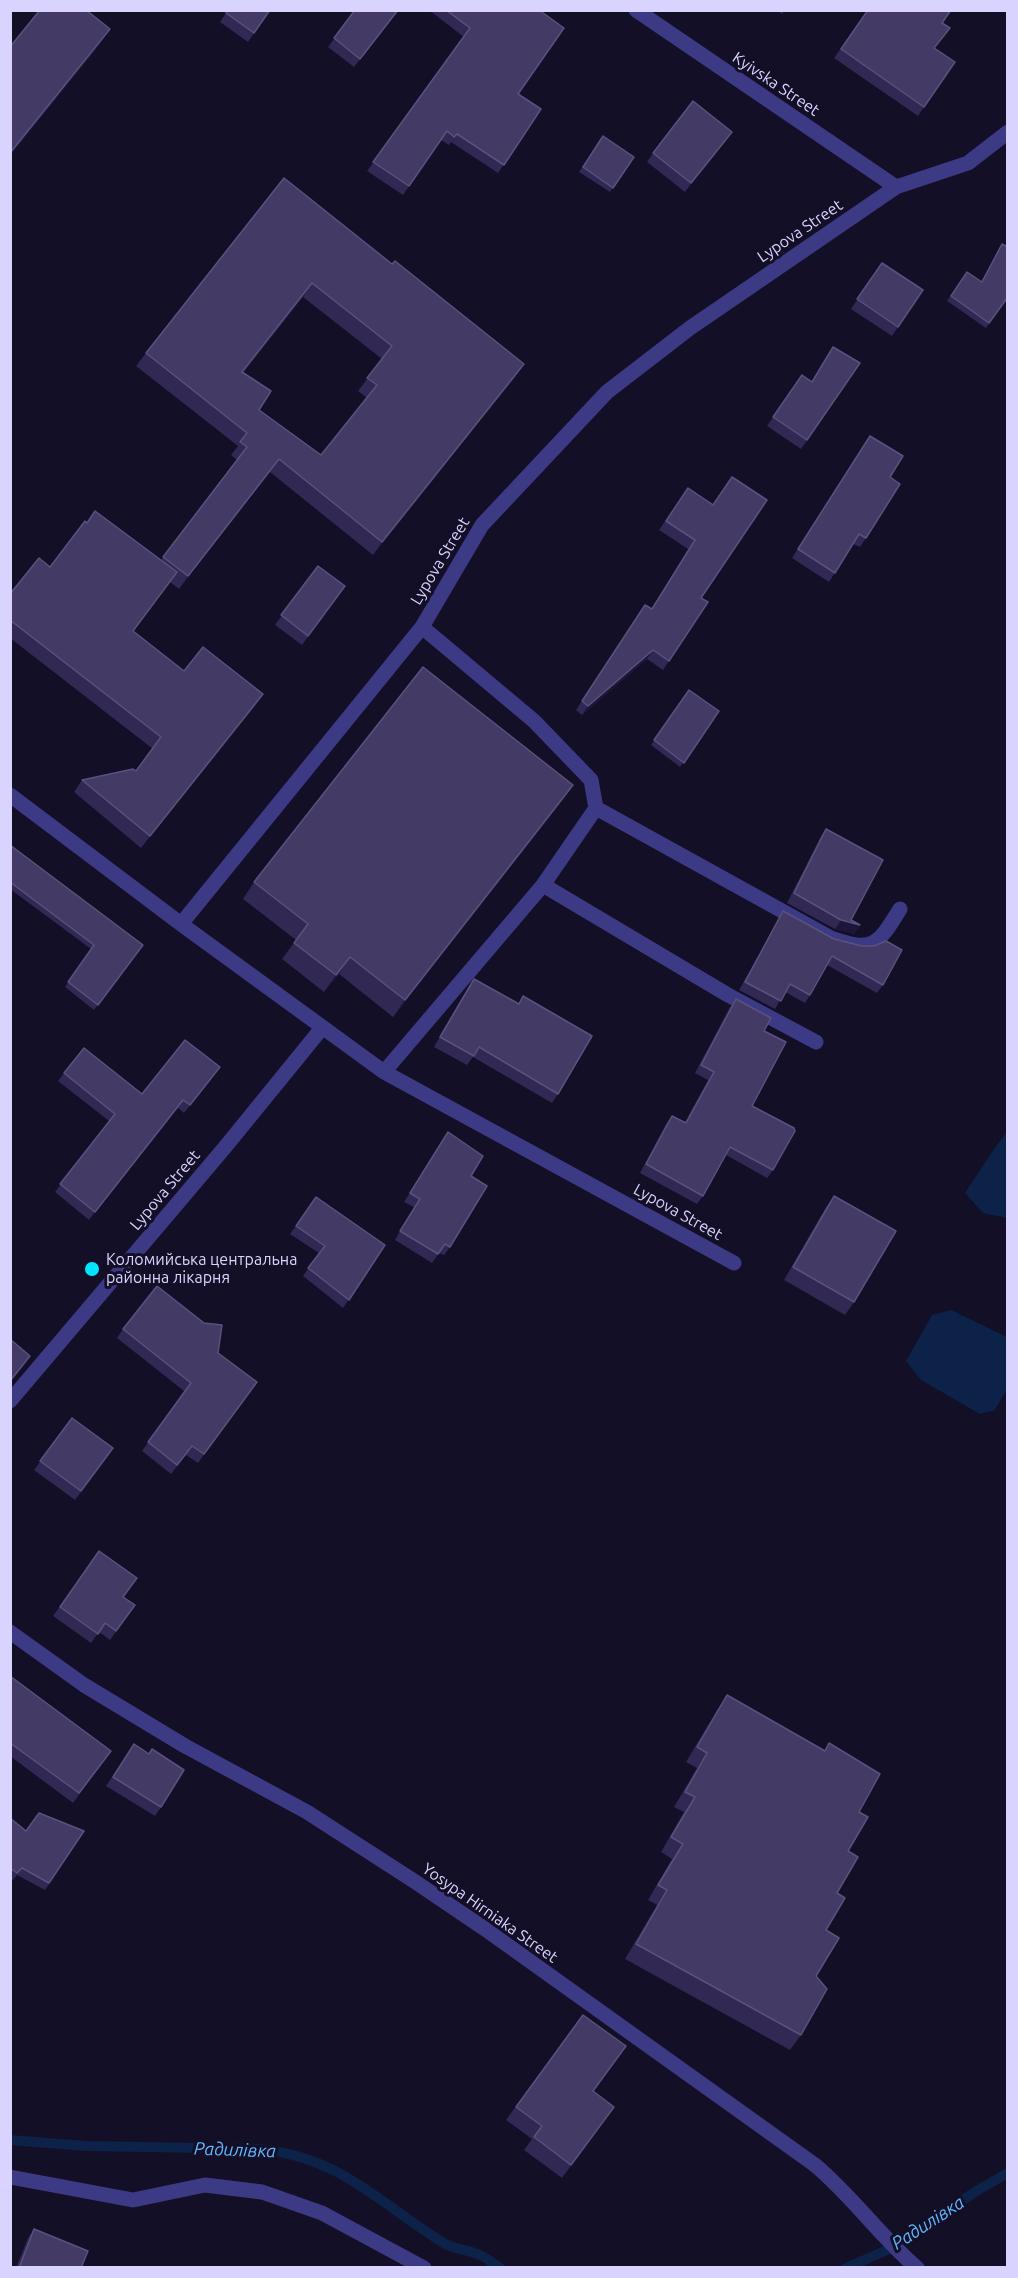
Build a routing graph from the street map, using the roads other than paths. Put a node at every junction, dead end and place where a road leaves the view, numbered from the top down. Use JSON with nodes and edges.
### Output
{"nodes":[{"id":1,"x":636,"y":10,"type":"edge"},
{"id":2,"x":1008,"y":132,"type":"edge"},
{"id":3,"x":896,"y":187,"type":"junction"},
{"id":4,"x":422,"y":627,"type":"junction"},
{"id":5,"x":10,"y":795,"type":"edge"},
{"id":6,"x":596,"y":808,"type":"junction"},
{"id":7,"x":543,"y":885,"type":"junction"},
{"id":8,"x":900,"y":909,"type":"dead end"},
{"id":9,"x":181,"y":924,"type":"junction"},
{"id":10,"x":322,"y":1028,"type":"junction"},
{"id":11,"x":816,"y":1042,"type":"dead end"},
{"id":12,"x":384,"y":1072,"type":"junction"},
{"id":13,"x":734,"y":1263,"type":"dead end"},
{"id":14,"x":10,"y":1401,"type":"edge"},
{"id":15,"x":10,"y":1632,"type":"edge"},
{"id":16,"x":10,"y":2177,"type":"edge"},
{"id":17,"x":424,"y":2268,"type":"edge"},
{"id":18,"x":917,"y":2268,"type":"edge"}],
"edges":[{"from":1,"to":3,"type":"street","name":"Kyivska Street"},
{"from":2,"to":3,"type":"street","name":"Lypova Street"},
{"from":3,"to":4,"type":"street","name":"Lypova Street"},
{"from":4,"to":6,"type":"street","name":"Lypova Street"},
{"from":4,"to":9,"type":"street"},
{"from":5,"to":9,"type":"street","name":"Lypova Street"},
{"from":6,"to":7,"type":"street"},
{"from":6,"to":8,"type":"street"},
{"from":7,"to":11,"type":"street"},
{"from":7,"to":12,"type":"street"},
{"from":9,"to":10,"type":"street","name":"Lypova Street"},
{"from":10,"to":12,"type":"street","name":"Lypova Street"},
{"from":10,"to":14,"type":"street","name":"Lypova Street"},
{"from":12,"to":13,"type":"street","name":"Lypova Street"},
{"from":15,"to":18,"type":"street","name":"Yosypa Hirniaka Street"},
{"from":16,"to":17,"type":"street"}]}
